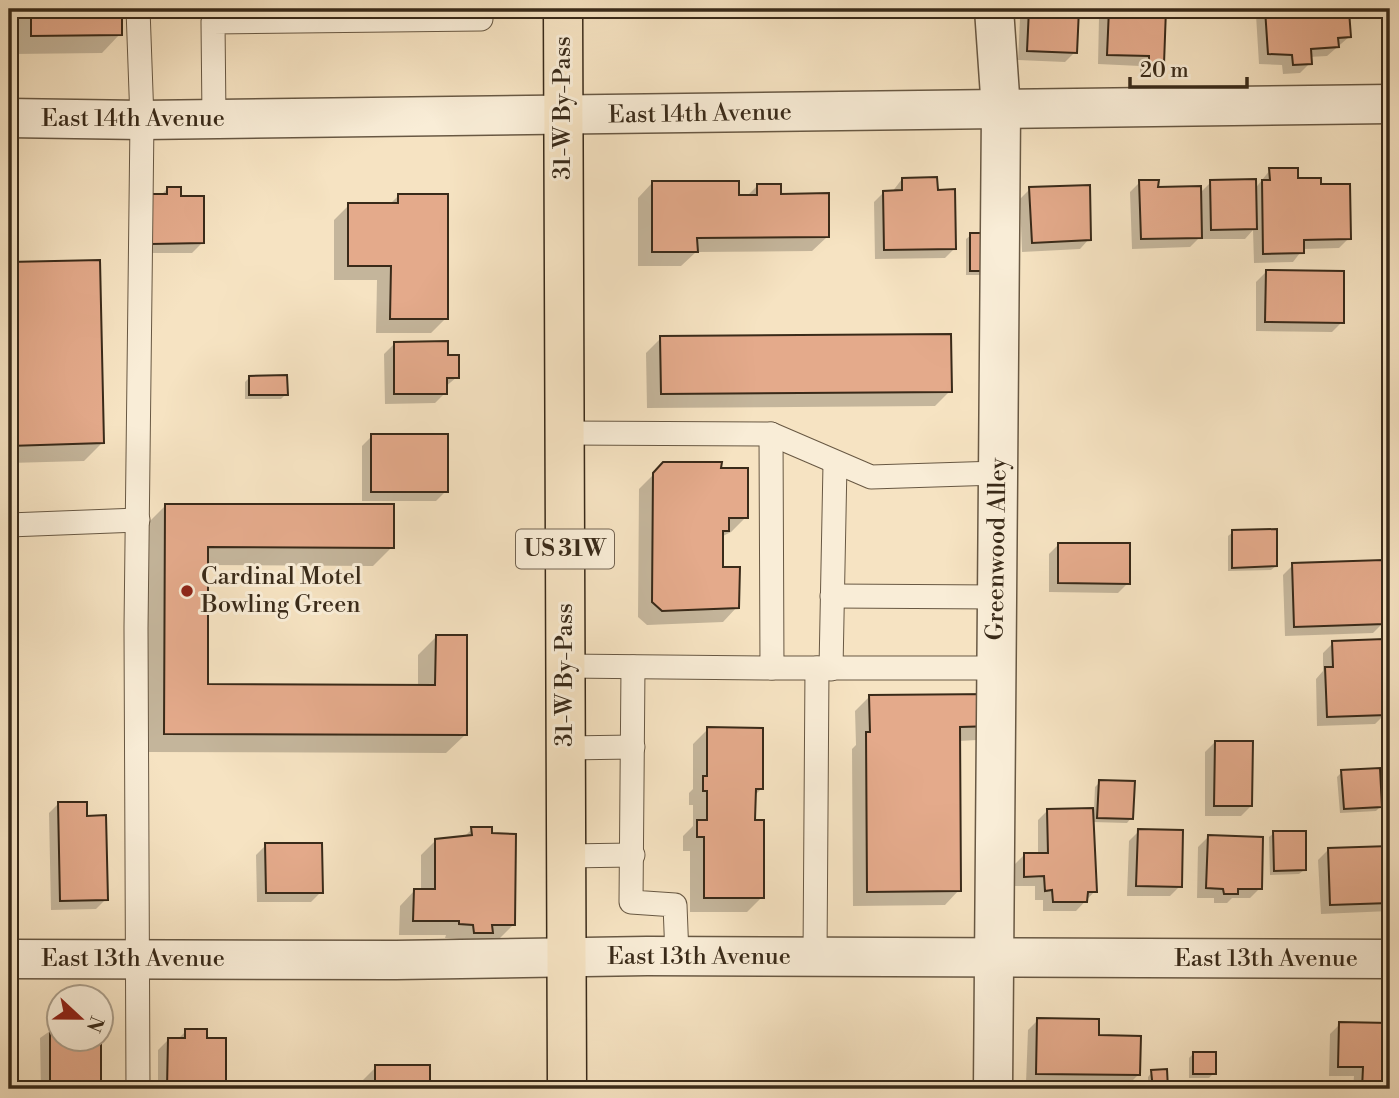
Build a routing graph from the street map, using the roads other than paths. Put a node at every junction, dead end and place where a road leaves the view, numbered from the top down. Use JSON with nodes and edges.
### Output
{"nodes":[{"id":1,"x":138,"y":9,"type":"edge"},
{"id":2,"x":480,"y":9,"type":"edge"},
{"id":3,"x":563,"y":9,"type":"edge"},
{"id":4,"x":994,"y":9,"type":"edge"},
{"id":5,"x":1390,"y":104,"type":"edge"},
{"id":6,"x":1001,"y":110,"type":"junction"},
{"id":7,"x":563,"y":115,"type":"junction"},
{"id":8,"x":9,"y":118,"type":"edge"},
{"id":9,"x":214,"y":119,"type":"junction"},
{"id":10,"x":142,"y":120,"type":"junction"},
{"id":11,"x":564,"y":432,"type":"junction"},
{"id":12,"x":771,"y":434,"type":"junction"},
{"id":13,"x":835,"y":464,"type":"junction"},
{"id":14,"x":998,"y":473,"type":"junction"},
{"id":15,"x":138,"y":520,"type":"junction"},
{"id":16,"x":9,"y":524,"type":"edge"},
{"id":17,"x":832,"y":596,"type":"junction"},
{"id":18,"x":997,"y":597,"type":"junction"},
{"id":19,"x":565,"y":666,"type":"junction"},
{"id":20,"x":633,"y":667,"type":"junction"},
{"id":21,"x":772,"y":668,"type":"junction"},
{"id":22,"x":824,"y":668,"type":"junction"},
{"id":23,"x":996,"y":668,"type":"junction"},
{"id":24,"x":634,"y":747,"type":"junction"},
{"id":25,"x":566,"y":748,"type":"junction"},
{"id":26,"x":633,"y":855,"type":"junction"},
{"id":27,"x":566,"y":856,"type":"junction"},
{"id":28,"x":677,"y":956,"type":"junction"},
{"id":29,"x":566,"y":957,"type":"junction"},
{"id":30,"x":815,"y":957,"type":"junction"},
{"id":31,"x":993,"y":957,"type":"junction"},
{"id":32,"x":138,"y":958,"type":"junction"},
{"id":33,"x":1390,"y":959,"type":"edge"},
{"id":34,"x":9,"y":960,"type":"edge"},
{"id":35,"x":138,"y":1089,"type":"edge"},
{"id":36,"x":567,"y":1089,"type":"edge"},
{"id":37,"x":993,"y":1089,"type":"edge"}],
"edges":[{"from":1,"to":10,"type":"lane"},
{"from":2,"to":9,"type":"lane"},
{"from":3,"to":7,"type":"main road","name":"31-W By-Pass","number":"US 31W"},
{"from":4,"to":6,"type":"street","name":"Greenwood Alley"},
{"from":5,"to":6,"type":"street","name":"East 14th Avenue"},
{"from":6,"to":7,"type":"street","name":"East 14th Avenue"},
{"from":6,"to":14,"type":"street","name":"Greenwood Alley"},
{"from":7,"to":9,"type":"street","name":"East 14th Avenue"},
{"from":7,"to":11,"type":"main road","name":"31-W By-Pass","number":"US 31W"},
{"from":8,"to":10,"type":"street","name":"East 14th Avenue"},
{"from":9,"to":10,"type":"street","name":"East 14th Avenue"},
{"from":10,"to":15,"type":"lane"},
{"from":11,"to":12,"type":"lane"},
{"from":11,"to":19,"type":"main road","name":"31-W By-Pass","number":"US 31W"},
{"from":12,"to":13,"type":"lane"},
{"from":12,"to":21,"type":"lane"},
{"from":13,"to":14,"type":"lane"},
{"from":13,"to":17,"type":"lane"},
{"from":14,"to":18,"type":"street","name":"Greenwood Alley"},
{"from":15,"to":16,"type":"lane"},
{"from":15,"to":32,"type":"lane"},
{"from":17,"to":18,"type":"lane"},
{"from":17,"to":22,"type":"lane"},
{"from":18,"to":23,"type":"street","name":"Greenwood Alley"},
{"from":19,"to":20,"type":"lane"},
{"from":19,"to":25,"type":"main road","name":"31-W By-Pass","number":"US 31W"},
{"from":20,"to":21,"type":"lane"},
{"from":20,"to":24,"type":"lane"},
{"from":21,"to":22,"type":"lane"},
{"from":22,"to":23,"type":"lane"},
{"from":22,"to":30,"type":"lane"},
{"from":23,"to":31,"type":"street","name":"Greenwood Alley"},
{"from":24,"to":25,"type":"lane"},
{"from":24,"to":26,"type":"lane"},
{"from":25,"to":27,"type":"main road","name":"31-W By-Pass","number":"US 31W"},
{"from":26,"to":27,"type":"lane"},
{"from":26,"to":28,"type":"lane"},
{"from":27,"to":29,"type":"main road","name":"31-W By-Pass","number":"US 31W"},
{"from":28,"to":29,"type":"street","name":"East 13th Avenue"},
{"from":28,"to":30,"type":"street","name":"East 13th Avenue"},
{"from":29,"to":32,"type":"street","name":"East 13th Avenue"},
{"from":29,"to":36,"type":"main road","name":"31-W By-Pass","number":"US 31W"},
{"from":30,"to":31,"type":"street","name":"East 13th Avenue"},
{"from":31,"to":33,"type":"street","name":"East 13th Avenue"},
{"from":31,"to":37,"type":"street","name":"Greenwood Alley"},
{"from":32,"to":34,"type":"street","name":"East 13th Avenue"},
{"from":32,"to":35,"type":"lane"}]}
